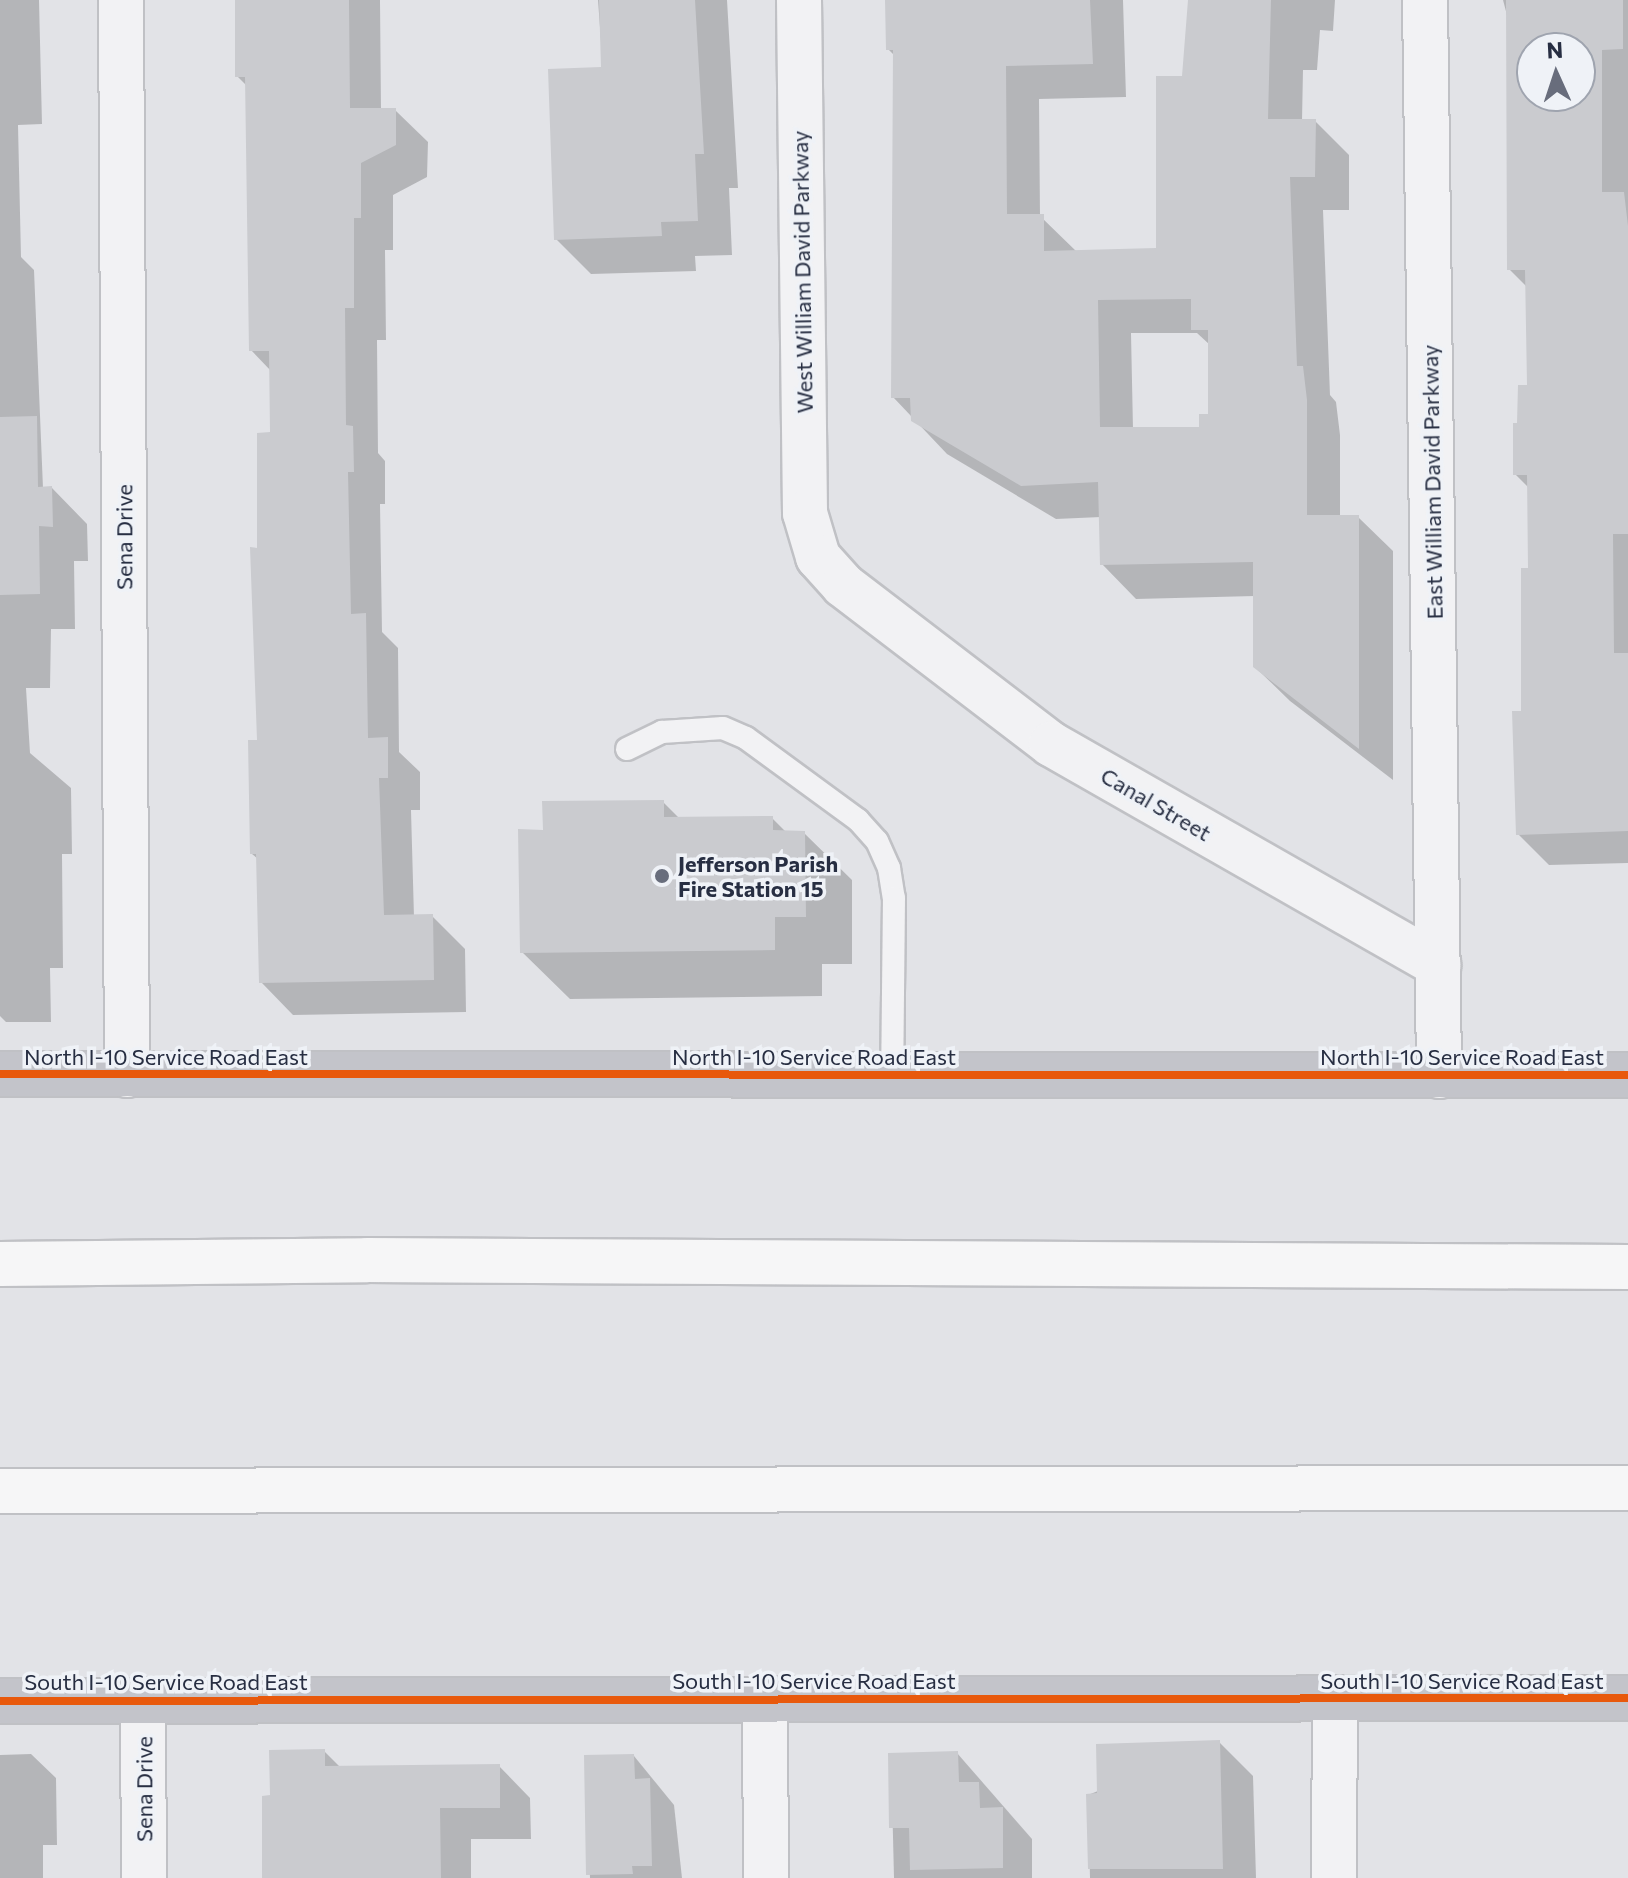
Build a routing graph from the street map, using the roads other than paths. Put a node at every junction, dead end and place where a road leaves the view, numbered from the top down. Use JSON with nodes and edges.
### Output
{"nodes":[{"id":1,"x":121,"y":0,"type":"edge"},
{"id":2,"x":799,"y":0,"type":"edge"},
{"id":3,"x":1425,"y":0,"type":"edge"},
{"id":4,"x":812,"y":543,"type":"joint"},
{"id":5,"x":627,"y":749,"type":"dead end"},
{"id":6,"x":1438,"y":965,"type":"junction"},
{"id":7,"x":0,"y":1074,"type":"edge"},
{"id":8,"x":127,"y":1075,"type":"junction"},
{"id":9,"x":892,"y":1075,"type":"junction"},
{"id":10,"x":1628,"y":1075,"type":"edge"},
{"id":11,"x":1439,"y":1076,"type":"junction"},
{"id":12,"x":0,"y":1264,"type":"edge"},
{"id":13,"x":1628,"y":1267,"type":"edge"},
{"id":14,"x":1628,"y":1488,"type":"edge"},
{"id":15,"x":0,"y":1491,"type":"edge"},
{"id":16,"x":1628,"y":1698,"type":"edge"},
{"id":17,"x":765,"y":1699,"type":"junction"},
{"id":18,"x":1335,"y":1699,"type":"junction"},
{"id":19,"x":143,"y":1700,"type":"junction"},
{"id":20,"x":0,"y":1701,"type":"edge"},
{"id":21,"x":144,"y":1878,"type":"edge"},
{"id":22,"x":766,"y":1878,"type":"edge"},
{"id":23,"x":1334,"y":1878,"type":"edge"}],
"edges":[{"from":1,"to":8,"type":"street","name":"Sena Drive"},
{"from":2,"to":4,"type":"street","name":"West William David Parkway"},
{"from":3,"to":6,"type":"street","name":"East William David Parkway"},
{"from":4,"to":6,"type":"street","name":"Canal Street"},
{"from":5,"to":9,"type":"lane"},
{"from":6,"to":11,"type":"street"},
{"from":7,"to":8,"type":"street","name":"North I-10 Service Road East"},
{"from":8,"to":9,"type":"street","name":"North I-10 Service Road East"},
{"from":9,"to":11,"type":"street","name":"North I-10 Service Road East"},
{"from":10,"to":11,"type":"street","name":"North I-10 Service Road East"},
{"from":12,"to":13,"type":"highway"},
{"from":14,"to":15,"type":"highway"},
{"from":16,"to":18,"type":"street","name":"South I-10 Service Road East"},
{"from":17,"to":18,"type":"street","name":"South I-10 Service Road East"},
{"from":17,"to":19,"type":"street","name":"South I-10 Service Road East"},
{"from":17,"to":22,"type":"street"},
{"from":18,"to":23,"type":"street"},
{"from":19,"to":20,"type":"street","name":"South I-10 Service Road East"},
{"from":19,"to":21,"type":"street","name":"Sena Drive"}]}
